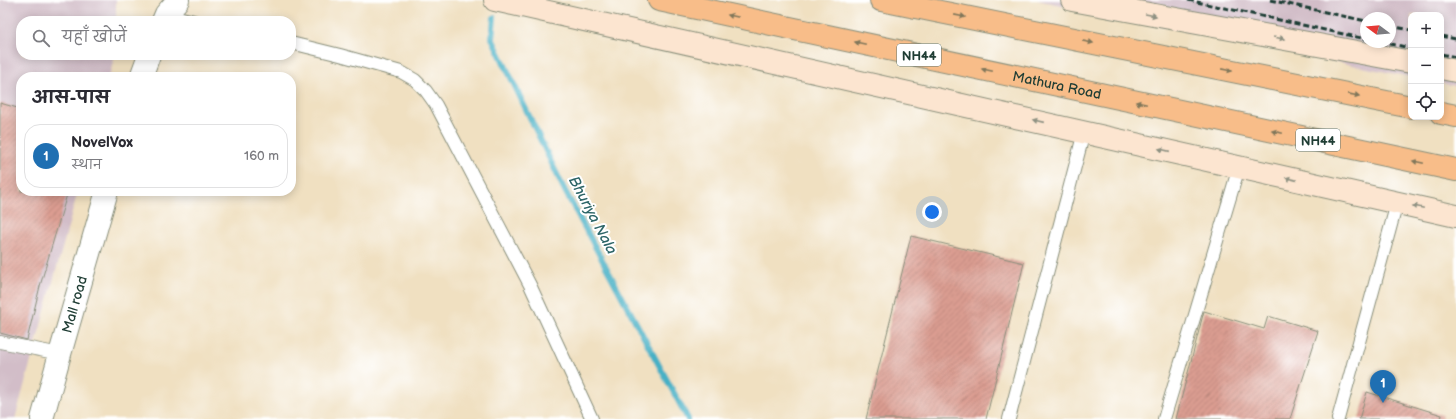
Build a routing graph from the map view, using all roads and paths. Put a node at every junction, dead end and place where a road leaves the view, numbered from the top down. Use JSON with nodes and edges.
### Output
{"nodes":[{"id":1,"x":495,"y":0,"type":"edge"},
{"id":2,"x":659,"y":0,"type":"edge"},
{"id":3,"x":881,"y":0,"type":"edge"},
{"id":4,"x":1072,"y":0,"type":"edge"},
{"id":5,"x":168,"y":9,"type":"edge"},
{"id":6,"x":183,"y":16,"type":"edge"},
{"id":7,"x":296,"y":44,"type":"edge"},
{"id":8,"x":147,"y":60,"type":"edge"},
{"id":9,"x":1408,"y":61,"type":"edge"},
{"id":10,"x":1444,"y":69,"type":"edge"},
{"id":11,"x":1456,"y":71,"type":"edge"},
{"id":12,"x":143,"y":72,"type":"edge"},
{"id":13,"x":1408,"y":106,"type":"edge"},
{"id":14,"x":1444,"y":114,"type":"edge"},
{"id":15,"x":1456,"y":116,"type":"edge"},
{"id":16,"x":1084,"y":132,"type":"junction"},
{"id":17,"x":1239,"y":167,"type":"junction"},
{"id":18,"x":1456,"y":170,"type":"edge"},
{"id":19,"x":107,"y":196,"type":"edge"},
{"id":20,"x":1397,"y":203,"type":"junction"},
{"id":21,"x":1456,"y":216,"type":"edge"},
{"id":22,"x":0,"y":342,"type":"edge"},
{"id":23,"x":60,"y":354,"type":"junction"},
{"id":24,"x":42,"y":419,"type":"edge"},
{"id":25,"x":592,"y":419,"type":"edge"},
{"id":26,"x":1009,"y":419,"type":"edge"},
{"id":27,"x":1164,"y":419,"type":"edge"},
{"id":28,"x":1338,"y":419,"type":"edge"}],
"edges":[{"from":16,"to":1,"type":"main road","one_way":true},
{"from":18,"to":2,"type":"highway","name":"Mathura Road","number":"NH44","one_way":true},
{"from":3,"to":13,"type":"highway","one_way":true},
{"from":4,"to":9,"type":"main road","one_way":true},
{"from":5,"to":6,"type":"lane"},
{"from":7,"to":25,"type":"lane"},
{"from":8,"to":12,"type":"street"},
{"from":10,"to":11,"type":"main road"},
{"from":14,"to":15,"type":"highway"},
{"from":17,"to":16,"type":"main road","one_way":true},
{"from":16,"to":26,"type":"lane"},
{"from":20,"to":17,"type":"main road","one_way":true},
{"from":17,"to":27,"type":"lane"},
{"from":19,"to":23,"type":"street","name":"Mall road"},
{"from":21,"to":20,"type":"main road","one_way":true},
{"from":20,"to":28,"type":"lane"},
{"from":22,"to":23,"type":"lane"},
{"from":23,"to":24,"type":"street","name":"Mall road"}]}
